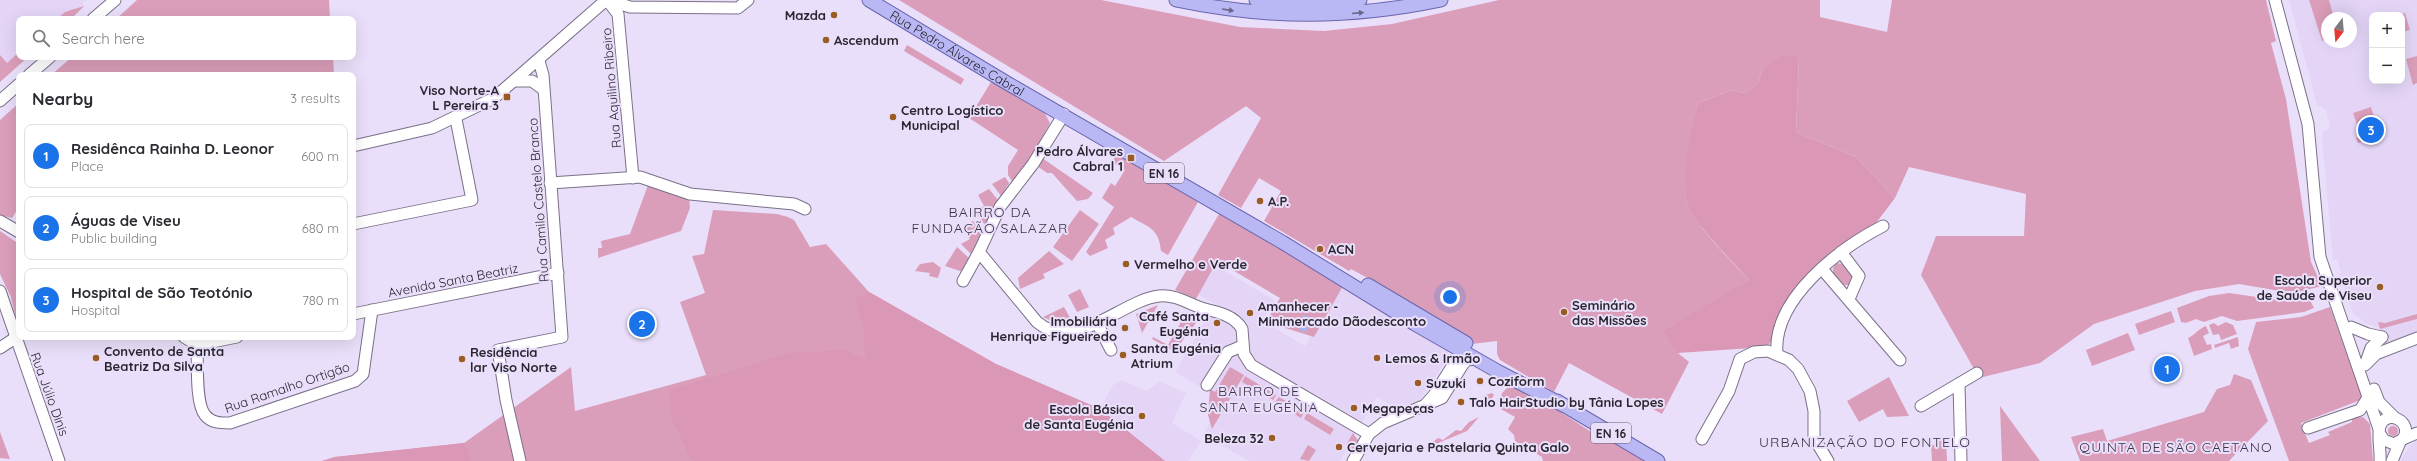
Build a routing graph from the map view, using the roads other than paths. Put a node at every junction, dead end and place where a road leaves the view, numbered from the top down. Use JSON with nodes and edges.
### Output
{"nodes":[{"id":1,"x":115,"y":0,"type":"edge"},
{"id":2,"x":607,"y":0,"type":"edge"},
{"id":3,"x":748,"y":0,"type":"edge"},
{"id":4,"x":869,"y":0,"type":"edge"},
{"id":5,"x":887,"y":0,"type":"edge"},
{"id":6,"x":1176,"y":0,"type":"edge"},
{"id":7,"x":1256,"y":0,"type":"edge"},
{"id":8,"x":1360,"y":0,"type":"edge"},
{"id":9,"x":1441,"y":0,"type":"edge"},
{"id":10,"x":2275,"y":0,"type":"edge"},
{"id":11,"x":2282,"y":0,"type":"edge"},
{"id":12,"x":96,"y":16,"type":"edge"},
{"id":13,"x":47,"y":60,"type":"edge"},
{"id":14,"x":539,"y":62,"type":"junction"},
{"id":15,"x":33,"y":72,"type":"edge"},
{"id":16,"x":516,"y":81,"type":"junction"},
{"id":17,"x":16,"y":87,"type":"edge"},
{"id":18,"x":543,"y":89,"type":"junction"},
{"id":19,"x":0,"y":101,"type":"edge"},
{"id":20,"x":1047,"y":104,"type":"junction"},
{"id":21,"x":1064,"y":114,"type":"junction"},
{"id":22,"x":456,"y":119,"type":"junction"},
{"id":23,"x":356,"y":145,"type":"edge"},
{"id":24,"x":633,"y":178,"type":"junction"},
{"id":25,"x":550,"y":183,"type":"junction"},
{"id":26,"x":805,"y":209,"type":"dead end"},
{"id":27,"x":0,"y":221,"type":"edge"},
{"id":28,"x":356,"y":223,"type":"edge"},
{"id":29,"x":1883,"y":226,"type":"dead end"},
{"id":30,"x":16,"y":230,"type":"edge"},
{"id":31,"x":1282,"y":242,"type":"junction"},
{"id":32,"x":979,"y":252,"type":"junction"},
{"id":33,"x":1840,"y":252,"type":"junction"},
{"id":34,"x":1822,"y":269,"type":"junction"},
{"id":35,"x":558,"y":274,"type":"junction"},
{"id":36,"x":963,"y":281,"type":"dead end"},
{"id":37,"x":0,"y":291,"type":"edge"},
{"id":38,"x":1849,"y":299,"type":"junction"},
{"id":39,"x":372,"y":310,"type":"junction"},
{"id":40,"x":356,"y":313,"type":"edge"},
{"id":41,"x":1405,"y":313,"type":"junction"},
{"id":42,"x":1097,"y":323,"type":"junction"},
{"id":43,"x":2351,"y":327,"type":"junction"},
{"id":44,"x":15,"y":338,"type":"junction"},
{"id":45,"x":1449,"y":338,"type":"junction"},
{"id":46,"x":2417,"y":338,"type":"edge"},
{"id":47,"x":189,"y":340,"type":"edge"},
{"id":48,"x":222,"y":340,"type":"edge"},
{"id":49,"x":197,"y":345,"type":"junction"},
{"id":50,"x":1242,"y":346,"type":"junction"},
{"id":51,"x":0,"y":348,"type":"edge"},
{"id":52,"x":1111,"y":350,"type":"dead end"},
{"id":53,"x":1777,"y":354,"type":"junction"},
{"id":54,"x":1462,"y":357,"type":"junction"},
{"id":55,"x":1900,"y":360,"type":"dead end"},
{"id":56,"x":1501,"y":365,"type":"junction"},
{"id":57,"x":2365,"y":365,"type":"junction"},
{"id":58,"x":1450,"y":368,"type":"junction"},
{"id":59,"x":1977,"y":373,"type":"dead end"},
{"id":60,"x":1959,"y":384,"type":"junction"},
{"id":61,"x":1207,"y":385,"type":"dead end"},
{"id":62,"x":2369,"y":396,"type":"junction"},
{"id":63,"x":1563,"y":405,"type":"junction"},
{"id":64,"x":1921,"y":406,"type":"dead end"},
{"id":65,"x":1422,"y":407,"type":"junction"},
{"id":66,"x":2360,"y":410,"type":"junction"},
{"id":67,"x":2394,"y":417,"type":"junction"},
{"id":68,"x":2376,"y":418,"type":"junction"},
{"id":69,"x":2405,"y":426,"type":"junction"},
{"id":70,"x":2308,"y":428,"type":"dead end"},
{"id":71,"x":2417,"y":428,"type":"edge"},
{"id":72,"x":2380,"y":432,"type":"junction"},
{"id":73,"x":2417,"y":433,"type":"edge"},
{"id":74,"x":1369,"y":434,"type":"junction"},
{"id":75,"x":1702,"y":439,"type":"dead end"},
{"id":76,"x":2402,"y":441,"type":"junction"},
{"id":77,"x":60,"y":461,"type":"edge"},
{"id":78,"x":520,"y":461,"type":"edge"},
{"id":79,"x":1353,"y":461,"type":"edge"},
{"id":80,"x":1658,"y":461,"type":"edge"},
{"id":81,"x":1828,"y":461,"type":"edge"},
{"id":82,"x":1961,"y":461,"type":"edge"},
{"id":83,"x":2380,"y":461,"type":"edge"},
{"id":84,"x":2392,"y":461,"type":"edge"}],
"edges":[{"from":1,"to":12,"type":"street"},
{"from":2,"to":3,"type":"street"},
{"from":2,"to":14,"type":"street"},
{"from":2,"to":24,"type":"street","name":"Rua Aquilino Ribeiro"},
{"from":4,"to":20,"type":"main road","name":"Rua Pedro Álvares Cabral","number":"EN 16"},
{"from":5,"to":20,"type":"main road","name":"Rua Pedro Álvares Cabral","number":"EN 16"},
{"from":6,"to":9,"type":"main road","one_way":true},
{"from":7,"to":8,"type":"main road"},
{"from":10,"to":62,"type":"street"},
{"from":11,"to":43,"type":"street"},
{"from":13,"to":15,"type":"street"},
{"from":14,"to":16,"type":"street"},
{"from":14,"to":18,"type":"street","name":"Rua Camilo Castelo Branco"},
{"from":16,"to":18,"type":"street"},
{"from":16,"to":22,"type":"street"},
{"from":17,"to":19,"type":"street"},
{"from":18,"to":25,"type":"street","name":"Rua Camilo Castelo Branco"},
{"from":20,"to":21,"type":"main road","name":"Rua Pedro Álvares Cabral","number":"EN 16"},
{"from":21,"to":31,"type":"main road","name":"Rua Pedro Álvares Cabral","number":"EN 16"},
{"from":21,"to":32,"type":"street"},
{"from":22,"to":23,"type":"street"},
{"from":22,"to":28,"type":"street"},
{"from":24,"to":25,"type":"street"},
{"from":24,"to":26,"type":"street"},
{"from":25,"to":35,"type":"street","name":"Rua Camilo Castelo Branco"},
{"from":27,"to":30,"type":"street"},
{"from":29,"to":33,"type":"street"},
{"from":31,"to":41,"type":"main road","name":"Rua Pedro Álvares Cabral","number":"EN 16"},
{"from":31,"to":41,"type":"main road","name":"Rua Pedro Álvares Cabral","number":"EN 16"},
{"from":32,"to":36,"type":"street"},
{"from":32,"to":42,"type":"street"},
{"from":33,"to":34,"type":"street"},
{"from":33,"to":38,"type":"street"},
{"from":34,"to":38,"type":"street"},
{"from":34,"to":53,"type":"street"},
{"from":35,"to":39,"type":"street","name":"Avenida Santa Beatriz"},
{"from":35,"to":78,"type":"street","name":"Rua Camilo Castelo Branco"},
{"from":37,"to":44,"type":"street","name":"Rua Júlio Dinis"},
{"from":38,"to":55,"type":"street"},
{"from":39,"to":40,"type":"street","name":"Avenida Santa Beatriz"},
{"from":39,"to":49,"type":"street","name":"Rua Ramalho Ortigão"},
{"from":41,"to":45,"type":"main road","name":"Rua Pedro Álvares Cabral","number":"EN 16"},
{"from":42,"to":50,"type":"street"},
{"from":42,"to":52,"type":"street"},
{"from":43,"to":57,"type":"street"},
{"from":43,"to":57,"type":"street"},
{"from":44,"to":51,"type":"street"},
{"from":44,"to":77,"type":"street","name":"Rua Júlio Dinis"},
{"from":45,"to":54,"type":"main road","name":"Rua Pedro Álvares Cabral","number":"EN 16"},
{"from":45,"to":56,"type":"main road","name":"Rua Pedro Álvares Cabral","number":"EN 16"},
{"from":45,"to":58,"type":"street"},
{"from":46,"to":57,"type":"street"},
{"from":47,"to":49,"type":"street"},
{"from":48,"to":49,"type":"street"},
{"from":50,"to":61,"type":"street"},
{"from":50,"to":74,"type":"street"},
{"from":53,"to":75,"type":"street"},
{"from":53,"to":81,"type":"street"},
{"from":54,"to":56,"type":"main road"},
{"from":54,"to":58,"type":"street"},
{"from":54,"to":63,"type":"main road","name":"Rua Pedro Álvares Cabral","number":"EN 16"},
{"from":54,"to":65,"type":"street"},
{"from":56,"to":63,"type":"main road","name":"Rua Pedro Álvares Cabral","number":"EN 16"},
{"from":57,"to":67,"type":"street"},
{"from":58,"to":65,"type":"street"},
{"from":59,"to":60,"type":"street"},
{"from":60,"to":64,"type":"street"},
{"from":60,"to":82,"type":"street"},
{"from":62,"to":66,"type":"street"},
{"from":62,"to":68,"type":"street"},
{"from":63,"to":80,"type":"main road","name":"Rua Pedro Álvares Cabral","number":"EN 16"},
{"from":65,"to":74,"type":"street"},
{"from":66,"to":68,"type":"street"},
{"from":66,"to":70,"type":"street"},
{"from":67,"to":69,"type":"street"},
{"from":67,"to":72,"type":"street"},
{"from":68,"to":72,"type":"street"},
{"from":69,"to":71,"type":"street"},
{"from":69,"to":76,"type":"street"},
{"from":72,"to":76,"type":"street"},
{"from":72,"to":83,"type":"street"},
{"from":73,"to":76,"type":"street"},
{"from":74,"to":79,"type":"street"},
{"from":76,"to":84,"type":"street"}]}
